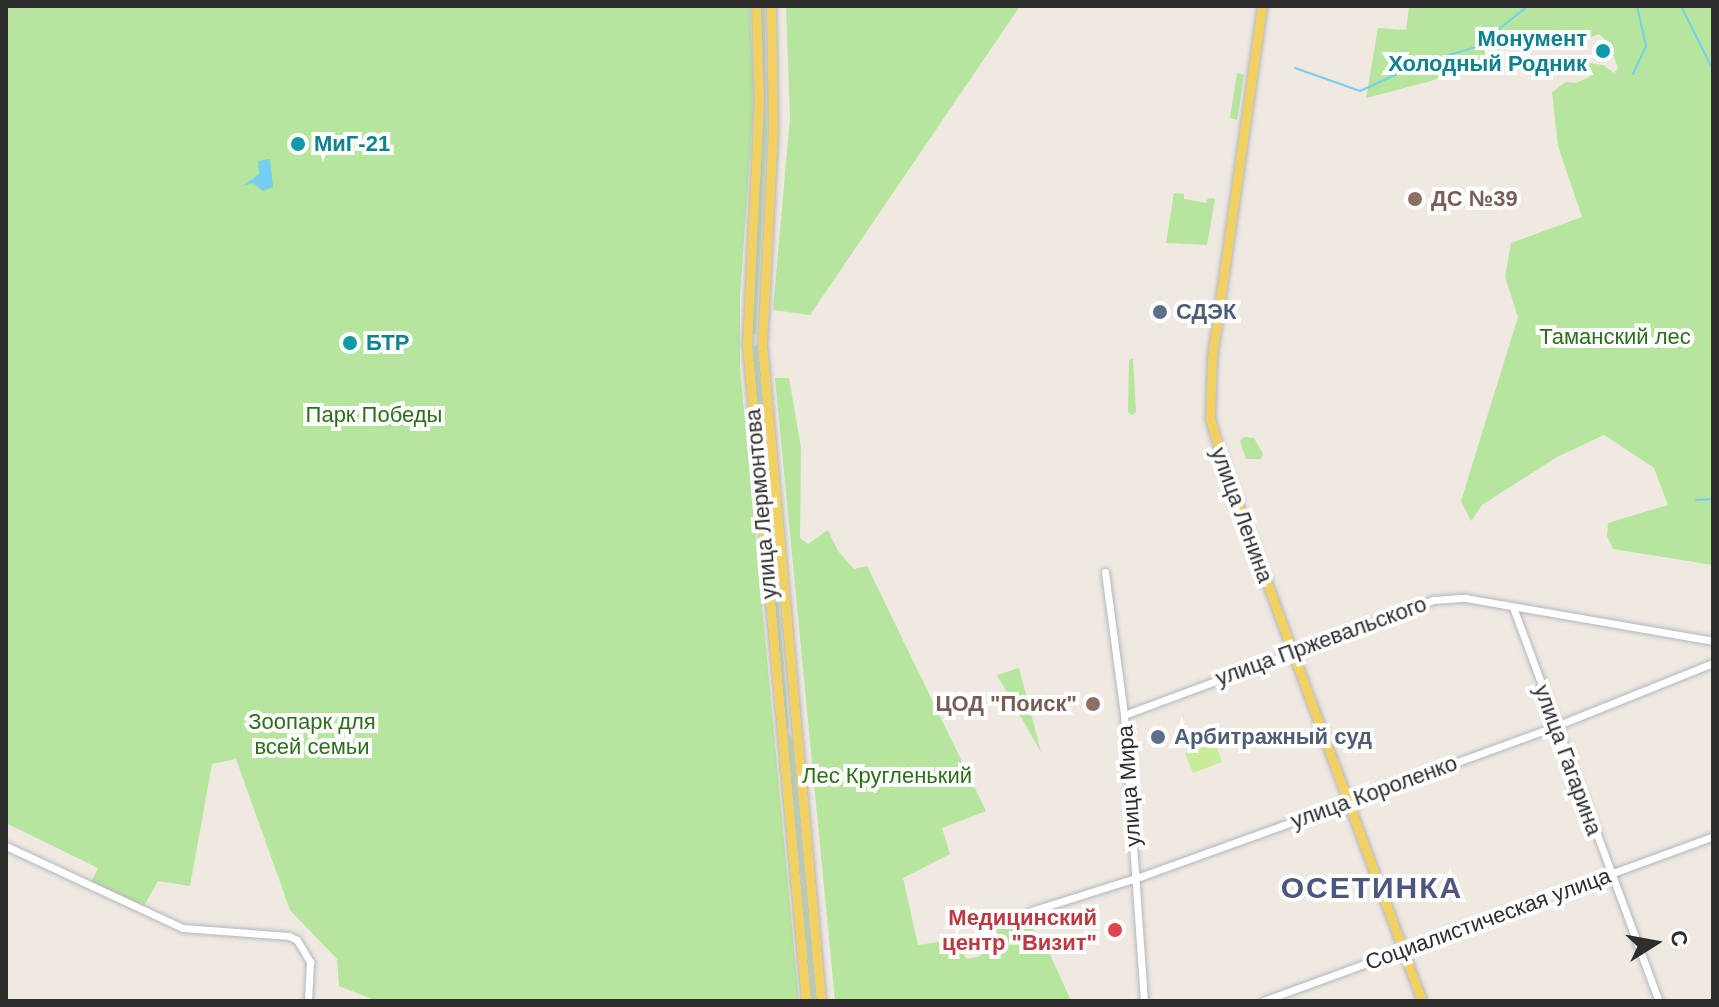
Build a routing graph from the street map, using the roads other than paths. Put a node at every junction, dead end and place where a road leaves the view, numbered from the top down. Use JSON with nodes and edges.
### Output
{"nodes":[{"id":1,"x":756,"y":6,"type":"edge"},
{"id":2,"x":771,"y":6,"type":"edge"},
{"id":3,"x":1262,"y":6,"type":"edge"},
{"id":4,"x":759,"y":99,"type":"junction"},
{"id":5,"x":773,"y":99,"type":"junction"},
{"id":6,"x":1105,"y":572,"type":"dead end"},
{"id":7,"x":1513,"y":607,"type":"junction"},
{"id":8,"x":1713,"y":641,"type":"edge"},
{"id":9,"x":1293,"y":652,"type":"junction"},
{"id":10,"x":1713,"y":663,"type":"edge"},
{"id":11,"x":1124,"y":715,"type":"junction"},
{"id":12,"x":1556,"y":726,"type":"junction"},
{"id":13,"x":799,"y":730,"type":"junction"},
{"id":14,"x":783,"y":733,"type":"junction"},
{"id":15,"x":1348,"y":802,"type":"junction"},
{"id":16,"x":1713,"y":836,"type":"edge"},
{"id":17,"x":6,"y":846,"type":"edge"},
{"id":18,"x":1611,"y":874,"type":"junction"},
{"id":19,"x":1136,"y":876,"type":"junction"},
{"id":20,"x":1031,"y":911,"type":"dead end"},
{"id":21,"x":1403,"y":949,"type":"junction"},
{"id":22,"x":308,"y":1001,"type":"edge"},
{"id":23,"x":806,"y":1001,"type":"edge"},
{"id":24,"x":821,"y":1001,"type":"edge"},
{"id":25,"x":1144,"y":1001,"type":"edge"},
{"id":26,"x":1263,"y":1001,"type":"edge"},
{"id":27,"x":1422,"y":1001,"type":"edge"},
{"id":28,"x":1659,"y":1001,"type":"edge"}],
"edges":[{"from":1,"to":4,"type":"main road","name":"улица Лермонтова"},
{"from":2,"to":5,"type":"main road","name":"улица Лермонтова"},
{"from":3,"to":9,"type":"main road","name":"улица Ленина"},
{"from":4,"to":5,"type":"main road"},
{"from":4,"to":14,"type":"main road","name":"улица Лермонтова"},
{"from":5,"to":13,"type":"main road","name":"улица Лермонтова"},
{"from":6,"to":11,"type":"street","name":"улица Мира"},
{"from":7,"to":8,"type":"street","name":"улица Пржевальского"},
{"from":7,"to":9,"type":"street","name":"улица Пржевальского"},
{"from":7,"to":12,"type":"street","name":"улица Гагарина"},
{"from":9,"to":11,"type":"street","name":"улица Пржевальского"},
{"from":9,"to":15,"type":"main road","name":"улица Ленина"},
{"from":10,"to":12,"type":"street","name":"улица Короленко"},
{"from":11,"to":19,"type":"street","name":"улица Мира"},
{"from":12,"to":15,"type":"street","name":"улица Короленко"},
{"from":12,"to":18,"type":"street","name":"улица Гагарина"},
{"from":13,"to":14,"type":"main road"},
{"from":13,"to":24,"type":"main road","name":"улица Лермонтова"},
{"from":14,"to":23,"type":"main road","name":"улица Лермонтова"},
{"from":15,"to":19,"type":"street","name":"улица Короленко"},
{"from":15,"to":21,"type":"main road","name":"улица Ленина"},
{"from":16,"to":18,"type":"street","name":"Социалистическая улица"},
{"from":17,"to":22,"type":"street"},
{"from":18,"to":21,"type":"street","name":"Социалистическая улица"},
{"from":18,"to":28,"type":"street","name":"улица Гагарина"},
{"from":19,"to":20,"type":"street","name":"улица Короленко"},
{"from":19,"to":25,"type":"street","name":"улица Мира"},
{"from":21,"to":26,"type":"street","name":"Социалистическая улица"},
{"from":21,"to":27,"type":"main road","name":"улица Ленина"}]}
